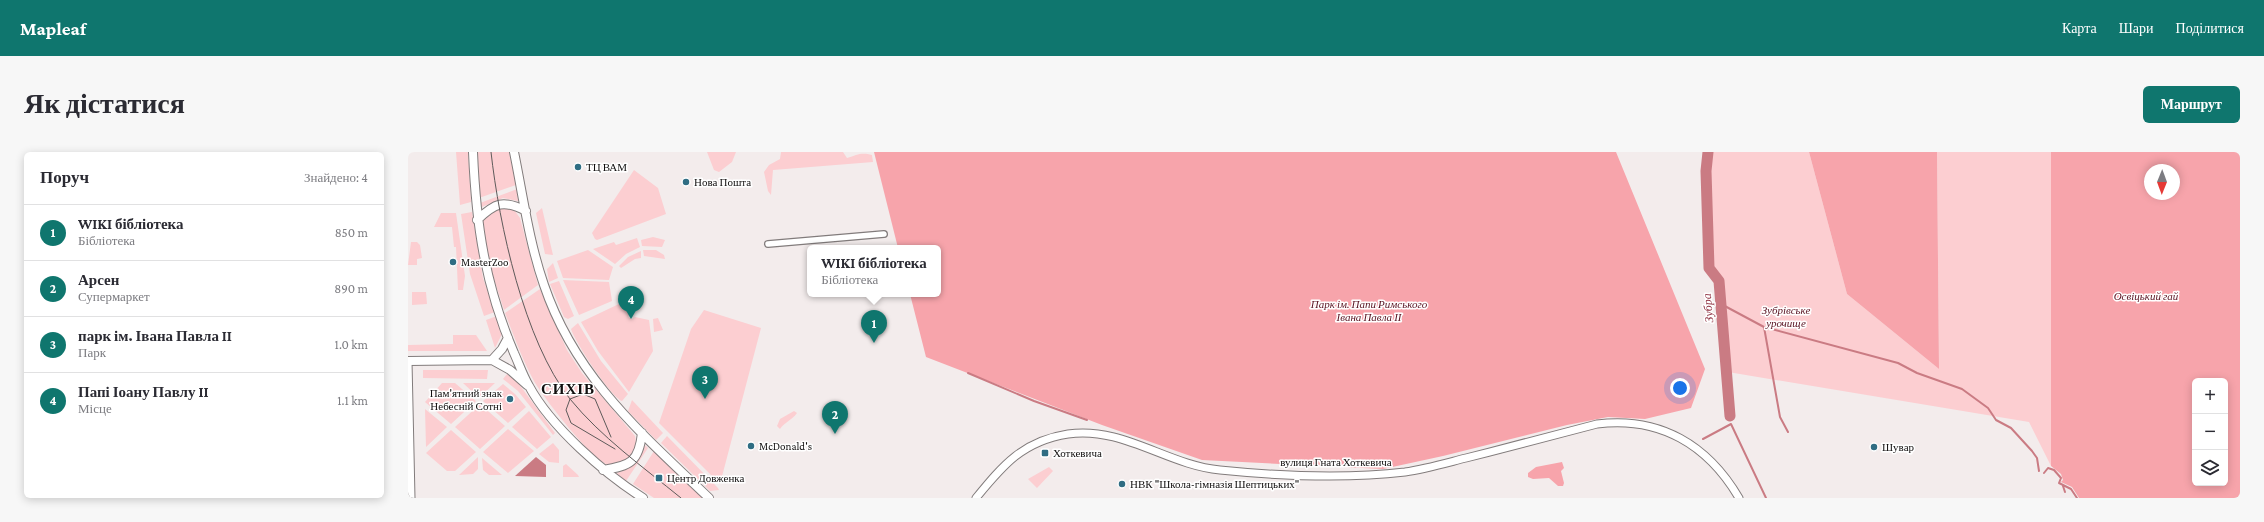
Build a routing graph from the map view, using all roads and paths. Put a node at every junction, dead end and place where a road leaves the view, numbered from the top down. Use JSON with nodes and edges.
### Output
{"nodes":[{"id":1,"x":473,"y":152,"type":"edge"},
{"id":2,"x":514,"y":152,"type":"edge"},
{"id":3,"x":526,"y":211,"type":"junction"},
{"id":4,"x":477,"y":220,"type":"junction"},
{"id":5,"x":884,"y":234,"type":"dead end"},
{"id":6,"x":768,"y":244,"type":"dead end"},
{"id":7,"x":508,"y":338,"type":"junction"},
{"id":8,"x":492,"y":360,"type":"junction"},
{"id":9,"x":408,"y":361,"type":"edge"},
{"id":10,"x":529,"y":386,"type":"junction"},
{"id":11,"x":642,"y":433,"type":"junction"},
{"id":12,"x":603,"y":470,"type":"junction"},
{"id":13,"x":411,"y":498,"type":"edge"},
{"id":14,"x":643,"y":498,"type":"edge"},
{"id":15,"x":709,"y":498,"type":"edge"},
{"id":16,"x":976,"y":498,"type":"edge"},
{"id":17,"x":1739,"y":498,"type":"edge"}],
"edges":[{"from":1,"to":4,"type":"main road"},
{"from":2,"to":3,"type":"main road"},
{"from":3,"to":4,"type":"main road"},
{"from":3,"to":11,"type":"main road"},
{"from":4,"to":7,"type":"main road"},
{"from":5,"to":6,"type":"street"},
{"from":7,"to":8,"type":"main road"},
{"from":7,"to":10,"type":"main road"},
{"from":8,"to":9,"type":"main road"},
{"from":8,"to":10,"type":"main road"},
{"from":9,"to":13,"type":"street"},
{"from":10,"to":12,"type":"main road"},
{"from":11,"to":12,"type":"main road"},
{"from":11,"to":15,"type":"main road"},
{"from":12,"to":14,"type":"main road"},
{"from":16,"to":17,"type":"street","name":"вулиця Гната Хоткевича"}]}
